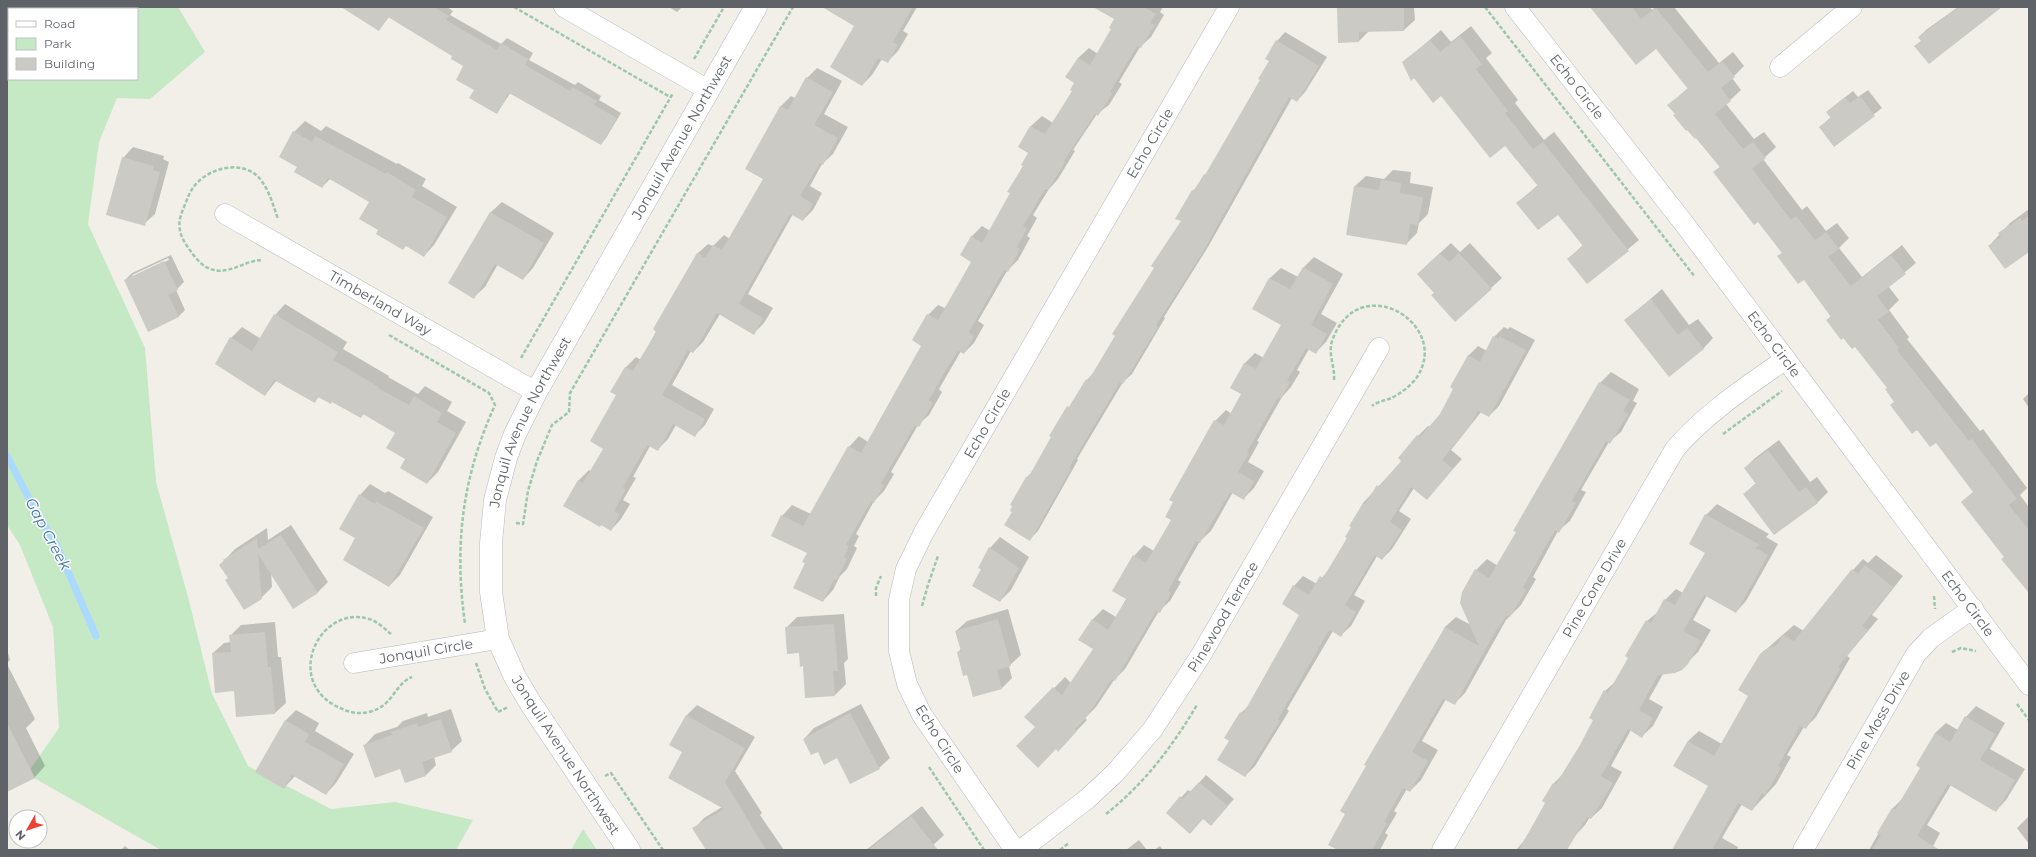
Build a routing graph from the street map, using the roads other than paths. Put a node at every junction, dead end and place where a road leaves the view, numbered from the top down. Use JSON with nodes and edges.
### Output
{"nodes":[{"id":1,"x":564,"y":7,"type":"edge"},
{"id":2,"x":756,"y":7,"type":"edge"},
{"id":3,"x":1229,"y":7,"type":"edge"},
{"id":4,"x":1515,"y":7,"type":"edge"},
{"id":5,"x":1852,"y":7,"type":"edge"},
{"id":6,"x":1780,"y":67,"type":"dead end"},
{"id":7,"x":708,"y":90,"type":"junction"},
{"id":8,"x":225,"y":214,"type":"dead end"},
{"id":9,"x":1379,"y":348,"type":"dead end"},
{"id":10,"x":1786,"y":359,"type":"junction"},
{"id":11,"x":536,"y":392,"type":"junction"},
{"id":12,"x":1973,"y":608,"type":"junction"},
{"id":13,"x":498,"y":639,"type":"junction"},
{"id":14,"x":354,"y":663,"type":"dead end"},
{"id":15,"x":2029,"y":685,"type":"edge"},
{"id":16,"x":629,"y":850,"type":"edge"},
{"id":17,"x":1015,"y":850,"type":"edge"},
{"id":18,"x":1021,"y":850,"type":"edge"},
{"id":19,"x":1442,"y":850,"type":"edge"},
{"id":20,"x":1802,"y":850,"type":"edge"}],
"edges":[{"from":1,"to":7,"type":"street"},
{"from":2,"to":7,"type":"street","name":"Jonquil Avenue Northwest"},
{"from":3,"to":17,"type":"street","name":"Echo Circle"},
{"from":4,"to":10,"type":"street","name":"Echo Circle"},
{"from":5,"to":6,"type":"street"},
{"from":7,"to":11,"type":"street","name":"Jonquil Avenue Northwest"},
{"from":8,"to":11,"type":"street","name":"Timberland Way"},
{"from":9,"to":18,"type":"street","name":"Pinewood Terrace"},
{"from":10,"to":12,"type":"street","name":"Echo Circle"},
{"from":10,"to":19,"type":"street","name":"Pine Cone Drive"},
{"from":11,"to":13,"type":"street","name":"Jonquil Avenue Northwest"},
{"from":12,"to":15,"type":"street","name":"Echo Circle"},
{"from":12,"to":20,"type":"street","name":"Pine Moss Drive"},
{"from":13,"to":14,"type":"street","name":"Jonquil Circle"},
{"from":13,"to":16,"type":"street","name":"Jonquil Avenue Northwest"}]}
